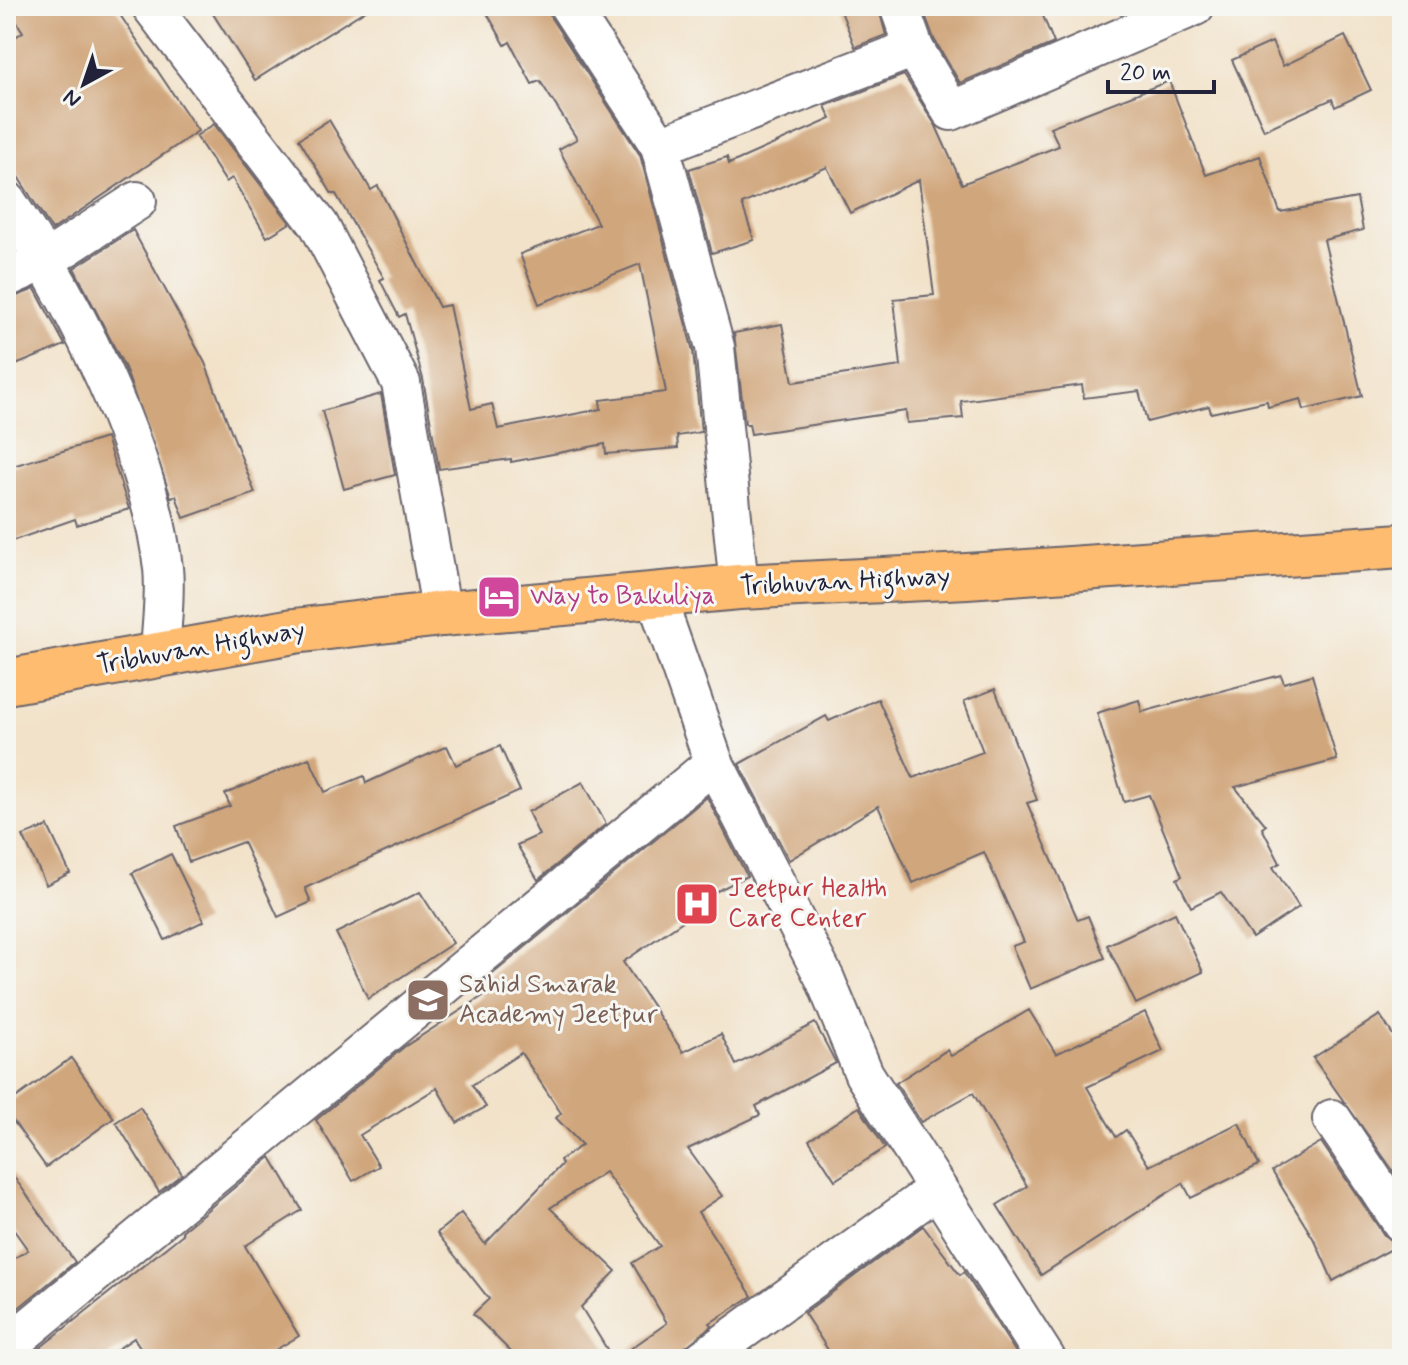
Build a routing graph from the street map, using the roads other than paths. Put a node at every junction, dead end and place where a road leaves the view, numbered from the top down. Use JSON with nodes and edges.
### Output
{"nodes":[{"id":1,"x":151,"y":6,"type":"edge"},
{"id":2,"x":569,"y":6,"type":"edge"},
{"id":3,"x":899,"y":6,"type":"edge"},
{"id":4,"x":1195,"y":6,"type":"edge"},
{"id":5,"x":914,"y":48,"type":"junction"},
{"id":6,"x":660,"y":146,"type":"junction"},
{"id":7,"x":6,"y":200,"type":"edge"},
{"id":8,"x":137,"y":201,"type":"dead end"},
{"id":9,"x":46,"y":260,"type":"junction"},
{"id":10,"x":6,"y":278,"type":"edge"},
{"id":11,"x":1402,"y":546,"type":"edge"},
{"id":12,"x":739,"y":587,"type":"junction"},
{"id":13,"x":655,"y":594,"type":"junction"},
{"id":14,"x":442,"y":614,"type":"junction"},
{"id":15,"x":160,"y":654,"type":"junction"},
{"id":16,"x":6,"y":682,"type":"edge"},
{"id":17,"x":714,"y":763,"type":"junction"},
{"id":18,"x":1332,"y":1119,"type":"dead end"},
{"id":19,"x":936,"y":1190,"type":"junction"},
{"id":20,"x":1402,"y":1223,"type":"edge"},
{"id":21,"x":6,"y":1347,"type":"edge"},
{"id":22,"x":703,"y":1359,"type":"edge"},
{"id":23,"x":1046,"y":1359,"type":"edge"}],
"edges":[{"from":1,"to":14,"type":"street"},
{"from":2,"to":6,"type":"street"},
{"from":3,"to":5,"type":"street"},
{"from":4,"to":5,"type":"street"},
{"from":5,"to":6,"type":"street"},
{"from":6,"to":12,"type":"street"},
{"from":7,"to":9,"type":"street"},
{"from":8,"to":9,"type":"street"},
{"from":9,"to":10,"type":"street"},
{"from":9,"to":15,"type":"street"},
{"from":11,"to":12,"type":"highway","name":"Tribhuvan Highway"},
{"from":12,"to":13,"type":"highway","name":"Tribhuvan Highway"},
{"from":13,"to":14,"type":"highway","name":"Tribhuvan Highway"},
{"from":13,"to":17,"type":"street"},
{"from":14,"to":15,"type":"highway","name":"Tribhuvan Highway"},
{"from":15,"to":16,"type":"highway","name":"Tribhuvan Highway"},
{"from":17,"to":19,"type":"street"},
{"from":17,"to":21,"type":"street"},
{"from":18,"to":20,"type":"street"},
{"from":19,"to":22,"type":"street"},
{"from":19,"to":23,"type":"street"}]}
